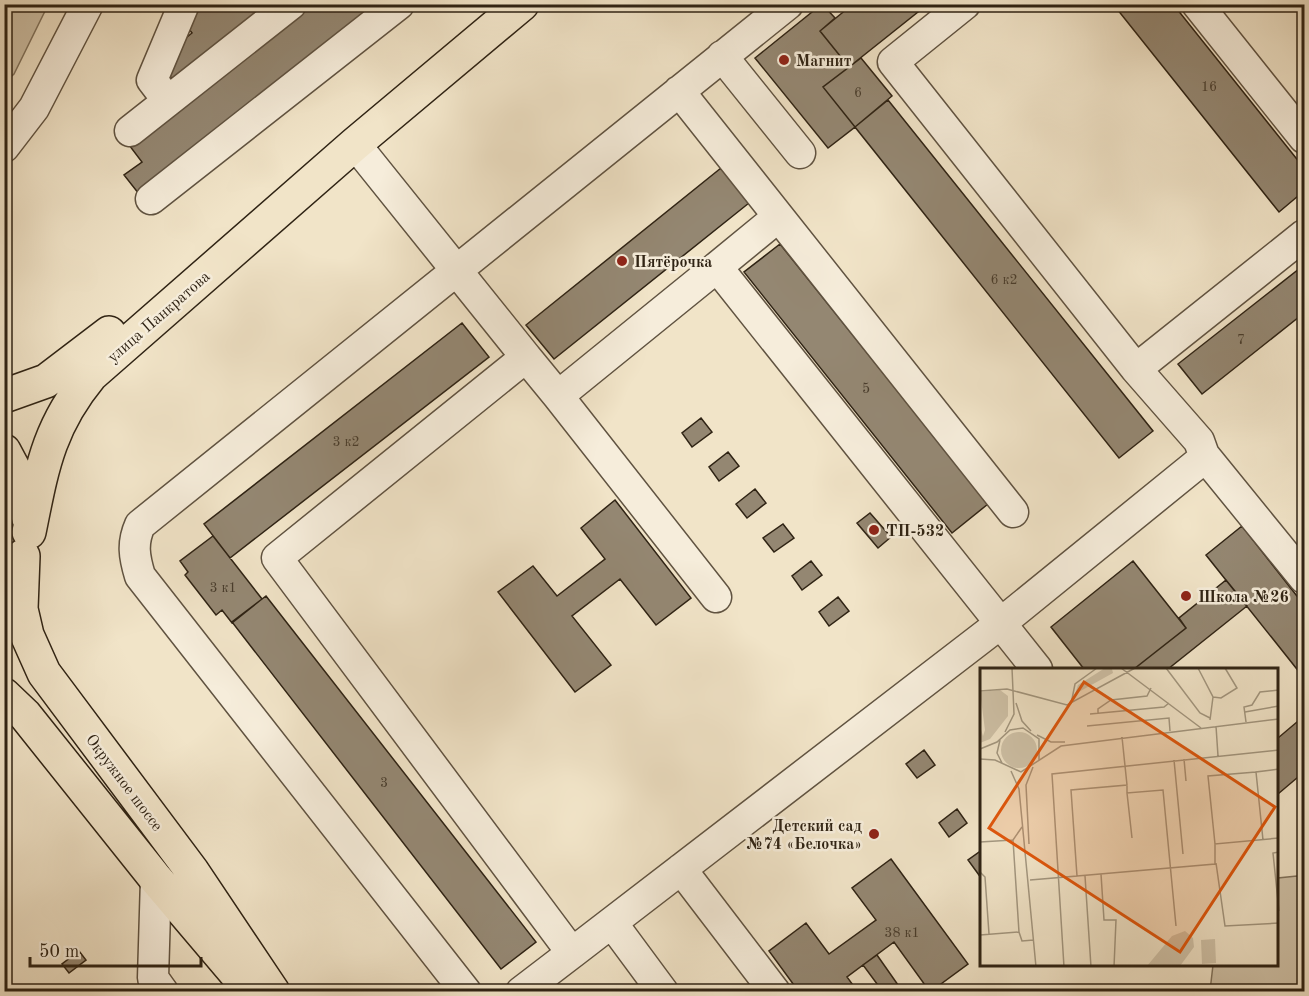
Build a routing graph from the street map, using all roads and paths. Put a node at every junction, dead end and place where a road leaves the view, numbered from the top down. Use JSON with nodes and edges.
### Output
{"nodes":[{"id":1,"x":88,"y":4,"type":"edge"},
{"id":2,"x":184,"y":4,"type":"edge"},
{"id":3,"x":291,"y":4,"type":"edge"},
{"id":4,"x":399,"y":4,"type":"edge"},
{"id":5,"x":522,"y":4,"type":"edge"},
{"id":6,"x":788,"y":4,"type":"edge"},
{"id":7,"x":965,"y":4,"type":"edge"},
{"id":8,"x":1197,"y":4,"type":"edge"},
{"id":9,"x":722,"y":56,"type":"junction"},
{"id":10,"x":679,"y":91,"type":"junction"},
{"id":11,"x":168,"y":101,"type":"junction"},
{"id":12,"x":130,"y":131,"type":"dead end"},
{"id":13,"x":1305,"y":138,"type":"edge"},
{"id":14,"x":6,"y":141,"type":"edge"},
{"id":15,"x":355,"y":144,"type":"junction"},
{"id":16,"x":800,"y":153,"type":"dead end"},
{"id":17,"x":151,"y":199,"type":"dead end"},
{"id":18,"x":778,"y":217,"type":"junction"},
{"id":19,"x":1305,"y":235,"type":"edge"},
{"id":20,"x":717,"y":267,"type":"junction"},
{"id":21,"x":456,"y":270,"type":"junction"},
{"id":22,"x":526,"y":357,"type":"junction"},
{"id":23,"x":1136,"y":369,"type":"junction"},
{"id":24,"x":4,"y":396,"type":"edge"},
{"id":25,"x":558,"y":396,"type":"junction"},
{"id":26,"x":4,"y":451,"type":"edge"},
{"id":27,"x":1204,"y":455,"type":"junction"},
{"id":28,"x":1013,"y":513,"type":"dead end"},
{"id":29,"x":26,"y":544,"type":"junction"},
{"id":30,"x":1305,"y":578,"type":"edge"},
{"id":31,"x":4,"y":596,"type":"edge"},
{"id":32,"x":716,"y":597,"type":"dead end"},
{"id":33,"x":1001,"y":623,"type":"junction"},
{"id":34,"x":1036,"y":668,"type":"edge"},
{"id":35,"x":4,"y":695,"type":"edge"},
{"id":36,"x":681,"y":869,"type":"junction"},
{"id":37,"x":156,"y":879,"type":"junction"},
{"id":38,"x":612,"y":923,"type":"junction"},
{"id":39,"x":572,"y":953,"type":"junction"},
{"id":40,"x":151,"y":987,"type":"edge"},
{"id":41,"x":251,"y":992,"type":"edge"},
{"id":42,"x":273,"y":992,"type":"edge"},
{"id":43,"x":466,"y":992,"type":"edge"},
{"id":44,"x":521,"y":992,"type":"edge"},
{"id":45,"x":663,"y":992,"type":"edge"},
{"id":46,"x":775,"y":992,"type":"edge"}],
"edges":[{"from":1,"to":14,"type":"street"},
{"from":2,"to":11,"type":"street"},
{"from":3,"to":11,"type":"street"},
{"from":4,"to":17,"type":"street"},
{"from":5,"to":15,"type":"main road","name":"улица Панкратова"},
{"from":6,"to":9,"type":"street"},
{"from":7,"to":23,"type":"street"},
{"from":8,"to":13,"type":"street"},
{"from":9,"to":10,"type":"street"},
{"from":9,"to":16,"type":"street"},
{"from":10,"to":18,"type":"street"},
{"from":10,"to":21,"type":"street"},
{"from":11,"to":12,"type":"street"},
{"from":15,"to":21,"type":"street"},
{"from":15,"to":24,"type":"main road","name":"улица Панкратова"},
{"from":15,"to":29,"type":"main road","name":"улица Панкратова"},
{"from":18,"to":20,"type":"street"},
{"from":18,"to":28,"type":"street"},
{"from":19,"to":23,"type":"street"},
{"from":20,"to":25,"type":"street"},
{"from":20,"to":33,"type":"street"},
{"from":21,"to":22,"type":"street"},
{"from":21,"to":43,"type":"street"},
{"from":22,"to":25,"type":"street"},
{"from":22,"to":39,"type":"street"},
{"from":23,"to":27,"type":"street"},
{"from":25,"to":32,"type":"street"},
{"from":26,"to":29,"type":"main road"},
{"from":27,"to":30,"type":"street"},
{"from":27,"to":33,"type":"street"},
{"from":29,"to":31,"type":"main road"},
{"from":29,"to":42,"type":"main road","name":"Окружное шоссе"},
{"from":33,"to":34,"type":"street"},
{"from":33,"to":36,"type":"street"},
{"from":35,"to":37,"type":"main road"},
{"from":36,"to":38,"type":"street"},
{"from":36,"to":46,"type":"street"},
{"from":37,"to":40,"type":"street"},
{"from":37,"to":41,"type":"main road"},
{"from":38,"to":39,"type":"street"},
{"from":38,"to":45,"type":"street"},
{"from":39,"to":44,"type":"street"}]}
